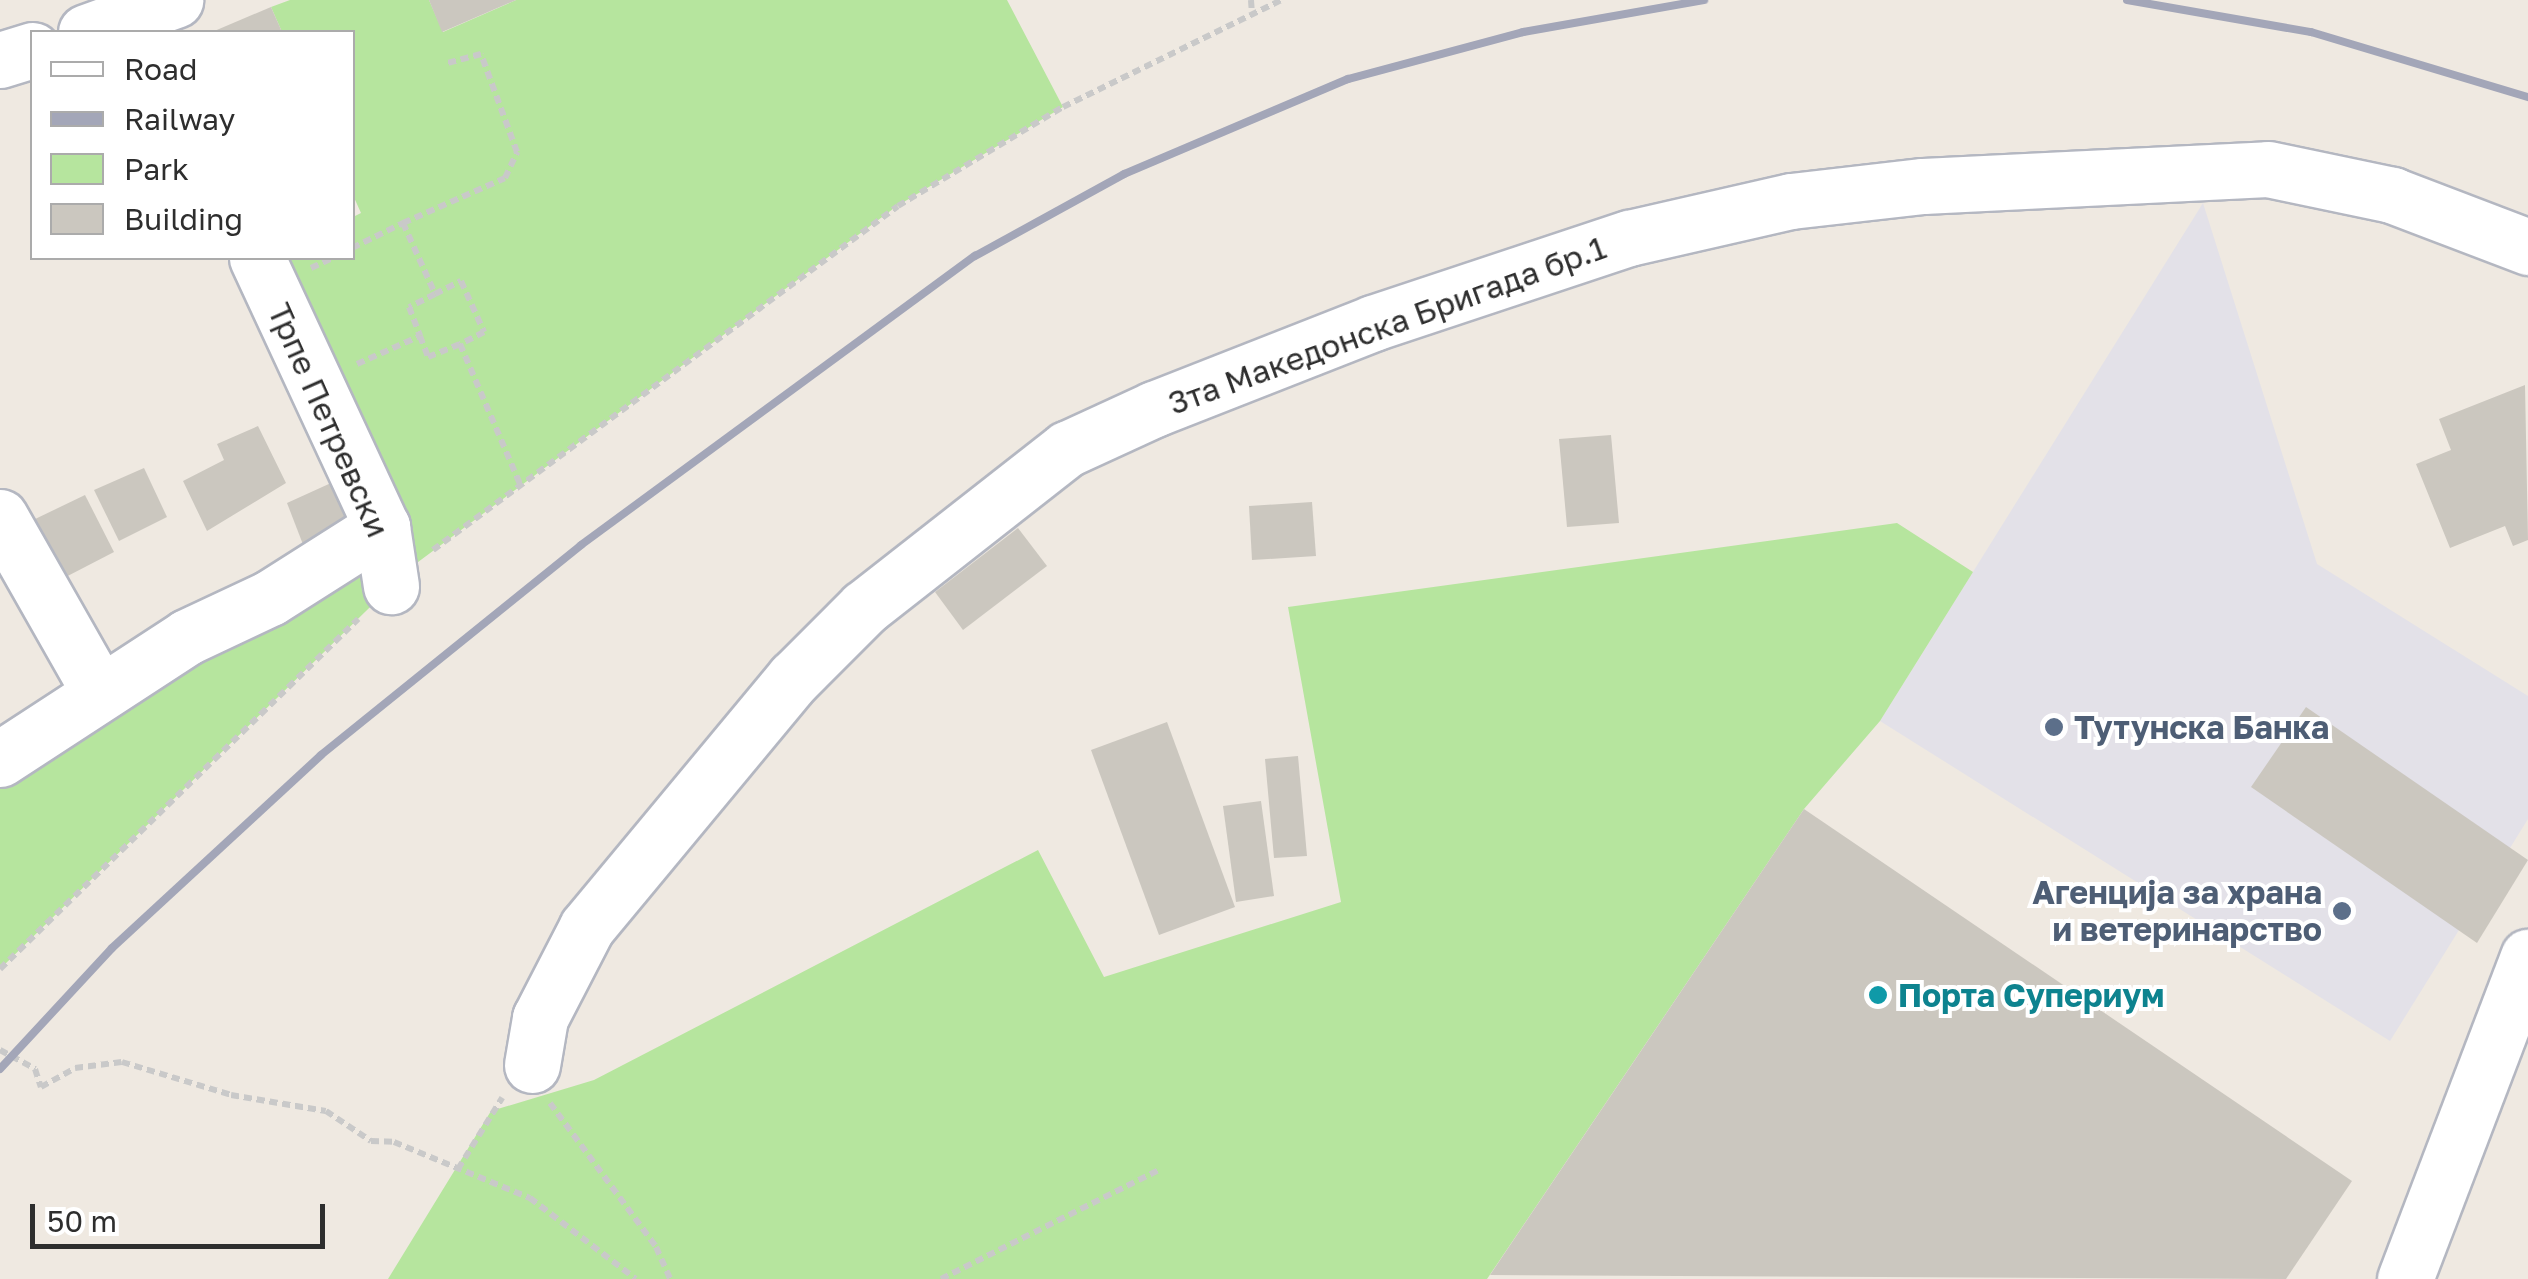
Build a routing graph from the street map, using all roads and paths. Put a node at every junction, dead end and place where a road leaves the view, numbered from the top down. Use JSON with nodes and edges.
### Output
{"nodes":[{"id":1,"x":68,"y":0,"type":"edge"},
{"id":2,"x":1251,"y":0,"type":"edge"},
{"id":3,"x":1282,"y":0,"type":"edge"},
{"id":4,"x":1252,"y":14,"type":"junction"},
{"id":5,"x":157,"y":15,"type":"edge"},
{"id":6,"x":81,"y":30,"type":"edge"},
{"id":7,"x":91,"y":30,"type":"edge"},
{"id":8,"x":30,"y":51,"type":"edge"},
{"id":9,"x":0,"y":60,"type":"edge"},
{"id":10,"x":444,"y":64,"type":"dead end"},
{"id":11,"x":403,"y":223,"type":"junction"},
{"id":12,"x":355,"y":247,"type":"edge"},
{"id":13,"x":2528,"y":247,"type":"edge"},
{"id":14,"x":258,"y":260,"type":"edge"},
{"id":15,"x":435,"y":294,"type":"junction"},
{"id":16,"x":420,"y":336,"type":"junction"},
{"id":17,"x":460,"y":344,"type":"junction"},
{"id":18,"x":314,"y":383,"type":"junction"},
{"id":19,"x":520,"y":484,"type":"junction"},
{"id":20,"x":0,"y":518,"type":"edge"},
{"id":21,"x":382,"y":527,"type":"junction"},
{"id":22,"x":392,"y":586,"type":"junction"},
{"id":23,"x":100,"y":692,"type":"junction"},
{"id":24,"x":0,"y":759,"type":"edge"},
{"id":25,"x":2528,"y":956,"type":"edge"},
{"id":26,"x":0,"y":969,"type":"edge"},
{"id":27,"x":0,"y":1050,"type":"edge"},
{"id":28,"x":532,"y":1064,"type":"junction"},
{"id":29,"x":458,"y":1169,"type":"junction"},
{"id":30,"x":1160,"y":1169,"type":"dead end"},
{"id":31,"x":631,"y":1277,"type":"edge"},
{"id":32,"x":670,"y":1279,"type":"edge"},
{"id":33,"x":941,"y":1279,"type":"edge"},
{"id":34,"x":2404,"y":1279,"type":"edge"}],
"edges":[{"from":1,"to":6,"type":"street"},
{"from":2,"to":4,"type":"path"},
{"from":3,"to":4,"type":"path"},
{"from":4,"to":19,"type":"path"},
{"from":5,"to":7,"type":"street"},
{"from":8,"to":9,"type":"street"},
{"from":10,"to":11,"type":"path"},
{"from":11,"to":12,"type":"path"},
{"from":11,"to":15,"type":"path"},
{"from":13,"to":28,"type":"street","name":"3та Македонска Бригада бр.1"},
{"from":14,"to":18,"type":"street","name":"Трпе Петревски"},
{"from":15,"to":16,"type":"path"},
{"from":15,"to":17,"type":"path"},
{"from":16,"to":17,"type":"path"},
{"from":16,"to":18,"type":"path"},
{"from":17,"to":19,"type":"path"},
{"from":18,"to":21,"type":"street","name":"Трпе Петревски"},
{"from":19,"to":22,"type":"path"},
{"from":20,"to":23,"type":"street"},
{"from":21,"to":22,"type":"street","name":"Трпе Петревски"},
{"from":21,"to":23,"type":"street"},
{"from":22,"to":26,"type":"path"},
{"from":23,"to":24,"type":"street"},
{"from":25,"to":34,"type":"street"},
{"from":27,"to":29,"type":"path"},
{"from":28,"to":29,"type":"path"},
{"from":28,"to":32,"type":"path"},
{"from":29,"to":31,"type":"path"},
{"from":30,"to":33,"type":"path"}]}
